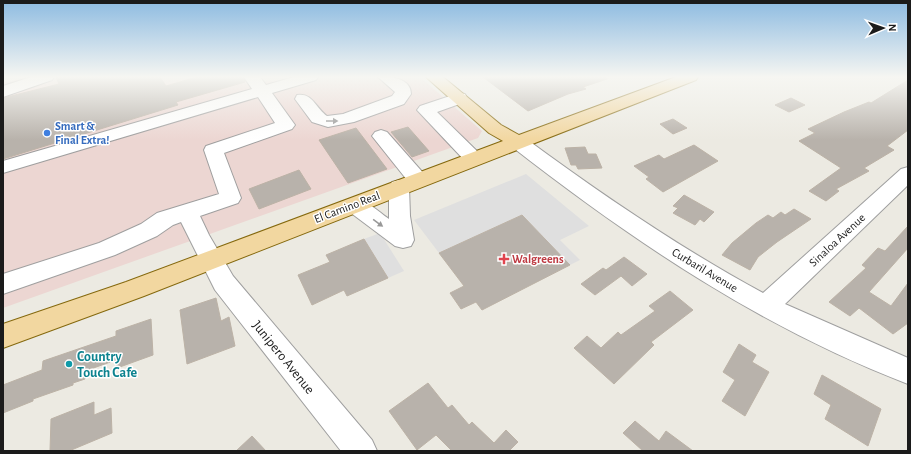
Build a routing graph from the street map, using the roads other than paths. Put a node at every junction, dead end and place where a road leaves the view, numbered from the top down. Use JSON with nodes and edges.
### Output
{"nodes":[{"id":1,"x":215,"y":98,"type":"edge"},
{"id":2,"x":267,"y":98,"type":"edge"},
{"id":3,"x":400,"y":98,"type":"edge"},
{"id":4,"x":459,"y":98,"type":"joint"},
{"id":5,"x":472,"y":98,"type":"edge"},
{"id":6,"x":634,"y":98,"type":"edge"},
{"id":7,"x":303,"y":99,"type":"dead end"},
{"id":8,"x":381,"y":136,"type":"dead end"},
{"id":9,"x":518,"y":142,"type":"junction"},
{"id":10,"x":474,"y":159,"type":"junction"},
{"id":11,"x":3,"y":167,"type":"edge"},
{"id":12,"x":908,"y":174,"type":"edge"},
{"id":13,"x":409,"y":184,"type":"junction"},
{"id":14,"x":354,"y":205,"type":"junction"},
{"id":15,"x":188,"y":213,"type":"junction"},
{"id":16,"x":210,"y":260,"type":"junction"},
{"id":17,"x":3,"y":284,"type":"edge"},
{"id":18,"x":766,"y":306,"type":"junction"},
{"id":19,"x":3,"y":336,"type":"edge"},
{"id":20,"x":908,"y":371,"type":"edge"},
{"id":21,"x":361,"y":451,"type":"edge"}],
"edges":[{"from":1,"to":11,"type":"street"},
{"from":2,"to":15,"type":"street"},
{"from":7,"to":3,"type":"street","one_way":true},
{"from":4,"to":9,"type":"main road","name":"Curbaril Avenue"},
{"from":4,"to":10,"type":"street"},
{"from":5,"to":9,"type":"main road","name":"Curbaril Avenue"},
{"from":6,"to":9,"type":"main road","name":"El Camino Real"},
{"from":8,"to":13,"type":"street"},
{"from":9,"to":10,"type":"main road","name":"El Camino Real"},
{"from":9,"to":18,"type":"street","name":"Curbaril Avenue"},
{"from":10,"to":13,"type":"main road","name":"El Camino Real"},
{"from":12,"to":18,"type":"street","name":"Sinaloa Avenue"},
{"from":13,"to":14,"type":"main road","name":"El Camino Real"},
{"from":14,"to":13,"type":"street","one_way":true},
{"from":14,"to":16,"type":"main road","name":"El Camino Real"},
{"from":15,"to":16,"type":"street","name":"Junipero Avenue"},
{"from":15,"to":17,"type":"street"},
{"from":16,"to":19,"type":"main road","name":"El Camino Real"},
{"from":16,"to":21,"type":"street","name":"Junipero Avenue"},
{"from":18,"to":20,"type":"street","name":"Curbaril Avenue"}]}
